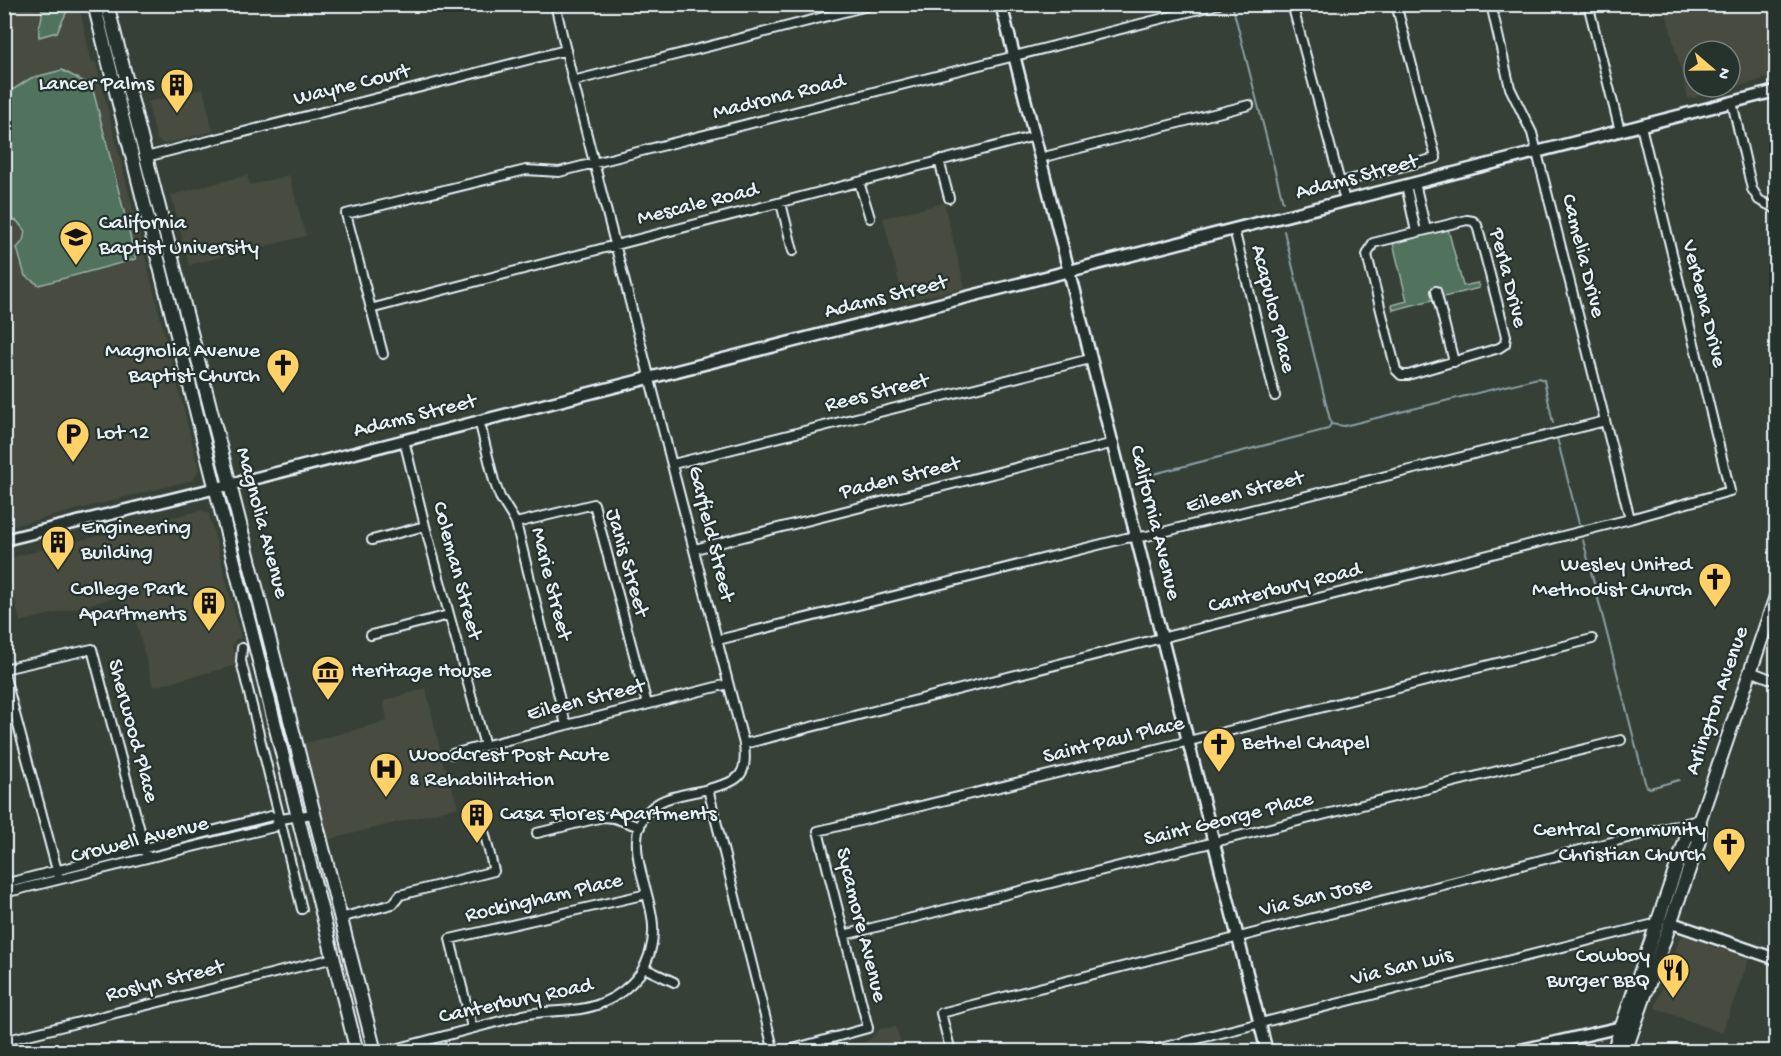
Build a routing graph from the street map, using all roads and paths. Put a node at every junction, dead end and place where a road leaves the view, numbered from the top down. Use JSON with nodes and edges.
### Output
{"nodes":[{"id":1,"x":94,"y":4,"type":"edge"},
{"id":2,"x":107,"y":4,"type":"edge"},
{"id":3,"x":555,"y":4,"type":"edge"},
{"id":4,"x":875,"y":4,"type":"edge"},
{"id":5,"x":1001,"y":4,"type":"edge"},
{"id":6,"x":1218,"y":4,"type":"edge"},
{"id":7,"x":1292,"y":4,"type":"edge"},
{"id":8,"x":1396,"y":4,"type":"edge"},
{"id":9,"x":1491,"y":4,"type":"edge"},
{"id":10,"x":1588,"y":4,"type":"edge"},
{"id":11,"x":566,"y":50,"type":"junction"},
{"id":12,"x":1016,"y":57,"type":"junction"},
{"id":13,"x":573,"y":81,"type":"junction"},
{"id":14,"x":1776,"y":91,"type":"edge"},
{"id":15,"x":1732,"y":102,"type":"junction"},
{"id":16,"x":1249,"y":105,"type":"dead end"},
{"id":17,"x":1641,"y":126,"type":"junction"},
{"id":18,"x":1620,"y":131,"type":"junction"},
{"id":19,"x":1035,"y":136,"type":"junction"},
{"id":20,"x":1536,"y":151,"type":"junction"},
{"id":21,"x":146,"y":157,"type":"junction"},
{"id":22,"x":1040,"y":158,"type":"junction"},
{"id":23,"x":939,"y":160,"type":"junction"},
{"id":24,"x":133,"y":161,"type":"junction"},
{"id":25,"x":594,"y":162,"type":"junction"},
{"id":26,"x":859,"y":182,"type":"junction"},
{"id":27,"x":1341,"y":182,"type":"junction"},
{"id":28,"x":1411,"y":184,"type":"junction"},
{"id":29,"x":949,"y":198,"type":"dead end"},
{"id":30,"x":1345,"y":201,"type":"junction"},
{"id":31,"x":780,"y":203,"type":"junction"},
{"id":32,"x":1776,"y":209,"type":"edge"},
{"id":33,"x":870,"y":219,"type":"dead end"},
{"id":34,"x":1234,"y":229,"type":"junction"},
{"id":35,"x":1425,"y":230,"type":"junction"},
{"id":36,"x":1416,"y":232,"type":"junction"},
{"id":37,"x":615,"y":244,"type":"junction"},
{"id":38,"x":793,"y":251,"type":"dead end"},
{"id":39,"x":1069,"y":272,"type":"junction"},
{"id":40,"x":1436,"y":291,"type":"dead end"},
{"id":41,"x":370,"y":309,"type":"junction"},
{"id":42,"x":383,"y":354,"type":"dead end"},
{"id":43,"x":1090,"y":359,"type":"junction"},
{"id":44,"x":1454,"y":362,"type":"junction"},
{"id":45,"x":651,"y":377,"type":"junction"},
{"id":46,"x":1275,"y":396,"type":"dead end"},
{"id":47,"x":479,"y":420,"type":"junction"},
{"id":48,"x":1605,"y":421,"type":"junction"},
{"id":49,"x":404,"y":440,"type":"junction"},
{"id":50,"x":1114,"y":443,"type":"junction"},
{"id":51,"x":673,"y":464,"type":"junction"},
{"id":52,"x":229,"y":485,"type":"junction"},
{"id":53,"x":216,"y":488,"type":"junction"},
{"id":54,"x":1730,"y":491,"type":"joint"},
{"id":55,"x":1630,"y":519,"type":"junction"},
{"id":56,"x":516,"y":523,"type":"junction"},
{"id":57,"x":425,"y":526,"type":"junction"},
{"id":58,"x":1137,"y":537,"type":"junction"},
{"id":59,"x":4,"y":540,"type":"edge"},
{"id":60,"x":372,"y":540,"type":"dead end"},
{"id":61,"x":695,"y":549,"type":"junction"},
{"id":62,"x":1776,"y":596,"type":"edge"},
{"id":63,"x":449,"y":615,"type":"junction"},
{"id":64,"x":371,"y":635,"type":"dead end"},
{"id":65,"x":1163,"y":639,"type":"junction"},
{"id":66,"x":1592,"y":639,"type":"dead end"},
{"id":67,"x":718,"y":640,"type":"junction"},
{"id":68,"x":242,"y":648,"type":"dead end"},
{"id":69,"x":4,"y":671,"type":"edge"},
{"id":70,"x":1750,"y":671,"type":"junction"},
{"id":71,"x":1776,"y":681,"type":"edge"},
{"id":72,"x":728,"y":684,"type":"junction"},
{"id":73,"x":647,"y":704,"type":"junction"},
{"id":74,"x":566,"y":725,"type":"junction"},
{"id":75,"x":1621,"y":740,"type":"dead end"},
{"id":76,"x":1189,"y":741,"type":"junction"},
{"id":77,"x":744,"y":744,"type":"junction"},
{"id":78,"x":485,"y":746,"type":"junction"},
{"id":79,"x":452,"y":754,"type":"dead end"},
{"id":80,"x":708,"y":789,"type":"junction"},
{"id":81,"x":478,"y":807,"type":"dead end"},
{"id":82,"x":313,"y":814,"type":"junction"},
{"id":83,"x":297,"y":816,"type":"junction"},
{"id":84,"x":281,"y":819,"type":"junction"},
{"id":85,"x":1700,"y":819,"type":"junction"},
{"id":86,"x":640,"y":827,"type":"junction"},
{"id":87,"x":818,"y":831,"type":"joint"},
{"id":88,"x":537,"y":833,"type":"dead end"},
{"id":89,"x":1215,"y":842,"type":"junction"},
{"id":90,"x":144,"y":849,"type":"junction"},
{"id":91,"x":147,"y":857,"type":"junction"},
{"id":92,"x":58,"y":875,"type":"junction"},
{"id":93,"x":4,"y":884,"type":"edge"},
{"id":94,"x":4,"y":893,"type":"edge"},
{"id":95,"x":647,"y":894,"type":"junction"},
{"id":96,"x":302,"y":909,"type":"dead end"},
{"id":97,"x":340,"y":918,"type":"junction"},
{"id":98,"x":1662,"y":923,"type":"junction"},
{"id":99,"x":844,"y":935,"type":"junction"},
{"id":100,"x":1238,"y":936,"type":"junction"},
{"id":101,"x":334,"y":958,"type":"junction"},
{"id":102,"x":1776,"y":959,"type":"edge"},
{"id":103,"x":644,"y":968,"type":"junction"},
{"id":104,"x":674,"y":982,"type":"dead end"},
{"id":105,"x":1260,"y":1022,"type":"junction"},
{"id":106,"x":1634,"y":1024,"type":"junction"},
{"id":107,"x":472,"y":1027,"type":"junction"},
{"id":108,"x":1622,"y":1027,"type":"junction"},
{"id":109,"x":1603,"y":1031,"type":"junction"},
{"id":110,"x":4,"y":1041,"type":"edge"},
{"id":111,"x":1617,"y":1051,"type":"edge"},
{"id":112,"x":357,"y":1052,"type":"edge"},
{"id":113,"x":375,"y":1052,"type":"edge"},
{"id":114,"x":384,"y":1052,"type":"edge"},
{"id":115,"x":774,"y":1052,"type":"edge"},
{"id":116,"x":782,"y":1052,"type":"edge"},
{"id":117,"x":951,"y":1052,"type":"edge"},
{"id":118,"x":1145,"y":1052,"type":"edge"},
{"id":119,"x":1267,"y":1052,"type":"edge"},
{"id":120,"x":1512,"y":1052,"type":"edge"}],
"edges":[{"from":1,"to":24,"type":"main road","name":"Magnolia Avenue"},
{"from":2,"to":21,"type":"main road","name":"Magnolia Avenue"},
{"from":3,"to":11,"type":"street","name":"Garfield Street"},
{"from":4,"to":13,"type":"street"},
{"from":5,"to":12,"type":"main road","name":"California Avenue"},
{"from":6,"to":12,"type":"street","name":"Madrona Road"},
{"from":7,"to":27,"type":"street"},
{"from":8,"to":27,"type":"street"},
{"from":9,"to":20,"type":"street","name":"Camelia Drive"},
{"from":10,"to":18,"type":"street"},
{"from":11,"to":13,"type":"street","name":"Garfield Street"},
{"from":11,"to":21,"type":"street","name":"Wayne Court"},
{"from":12,"to":19,"type":"main road","name":"California Avenue"},
{"from":12,"to":25,"type":"street","name":"Madrona Road"},
{"from":13,"to":25,"type":"street","name":"Garfield Street"},
{"from":14,"to":15,"type":"main road","name":"Adams Street"},
{"from":15,"to":17,"type":"main road","name":"Adams Street"},
{"from":15,"to":32,"type":"street"},
{"from":16,"to":22,"type":"street"},
{"from":17,"to":18,"type":"main road","name":"Adams Street"},
{"from":17,"to":54,"type":"street","name":"Verbena Drive"},
{"from":18,"to":20,"type":"main road","name":"Adams Street"},
{"from":19,"to":22,"type":"main road","name":"California Avenue"},
{"from":19,"to":23,"type":"street","name":"Mescale Road"},
{"from":20,"to":28,"type":"main road","name":"Adams Street"},
{"from":20,"to":48,"type":"street","name":"Camelia Drive"},
{"from":21,"to":24,"type":"main road"},
{"from":21,"to":52,"type":"main road","name":"Magnolia Avenue"},
{"from":22,"to":39,"type":"main road","name":"California Avenue"},
{"from":23,"to":26,"type":"street","name":"Mescale Road"},
{"from":23,"to":29,"type":"street"},
{"from":24,"to":53,"type":"main road","name":"Magnolia Avenue"},
{"from":25,"to":37,"type":"street","name":"Garfield Street"},
{"from":25,"to":41,"type":"street","name":"Madrona Road"},
{"from":26,"to":31,"type":"street","name":"Mescale Road"},
{"from":26,"to":33,"type":"street"},
{"from":27,"to":30,"type":"street"},
{"from":28,"to":30,"type":"main road","name":"Adams Street"},
{"from":28,"to":35,"type":"street"},
{"from":28,"to":36,"type":"street"},
{"from":30,"to":34,"type":"main road","name":"Adams Street"},
{"from":31,"to":37,"type":"street","name":"Mescale Road"},
{"from":31,"to":38,"type":"street"},
{"from":34,"to":39,"type":"main road","name":"Adams Street"},
{"from":34,"to":46,"type":"street","name":"Acapulco Place"},
{"from":35,"to":36,"type":"street"},
{"from":35,"to":44,"type":"street","name":"Perla Drive"},
{"from":36,"to":44,"type":"street"},
{"from":37,"to":41,"type":"street","name":"Mescale Road"},
{"from":37,"to":45,"type":"street","name":"Garfield Street"},
{"from":39,"to":43,"type":"main road","name":"California Avenue"},
{"from":39,"to":45,"type":"main road","name":"Adams Street"},
{"from":40,"to":44,"type":"street"},
{"from":41,"to":42,"type":"street"},
{"from":43,"to":50,"type":"main road","name":"California Avenue"},
{"from":43,"to":51,"type":"street","name":"Rees Street"},
{"from":45,"to":47,"type":"main road","name":"Adams Street"},
{"from":45,"to":51,"type":"street","name":"Garfield Street"},
{"from":47,"to":49,"type":"main road","name":"Adams Street"},
{"from":47,"to":56,"type":"street","name":"Marie Street"},
{"from":48,"to":55,"type":"street","name":"Camelia Drive"},
{"from":48,"to":58,"type":"street","name":"Eileen Street"},
{"from":49,"to":52,"type":"main road","name":"Adams Street"},
{"from":49,"to":57,"type":"street","name":"Coleman Street"},
{"from":50,"to":58,"type":"main road","name":"California Avenue"},
{"from":50,"to":61,"type":"street","name":"Paden Street"},
{"from":51,"to":61,"type":"street","name":"Garfield Street"},
{"from":52,"to":53,"type":"main road","name":"Adams Street"},
{"from":52,"to":82,"type":"main road","name":"Magnolia Avenue"},
{"from":53,"to":59,"type":"main road","name":"Adams Street"},
{"from":53,"to":83,"type":"main road","name":"Magnolia Avenue"},
{"from":54,"to":55,"type":"street","name":"Canterbury Road"},
{"from":55,"to":65,"type":"street","name":"Canterbury Road"},
{"from":56,"to":73,"type":"street","name":"Janis Street"},
{"from":56,"to":74,"type":"street","name":"Marie Street"},
{"from":57,"to":60,"type":"street"},
{"from":57,"to":63,"type":"street","name":"Coleman Street"},
{"from":58,"to":65,"type":"main road","name":"California Avenue"},
{"from":58,"to":67,"type":"street","name":"Eileen Street"},
{"from":61,"to":67,"type":"street","name":"Garfield Street"},
{"from":62,"to":70,"type":"main road","name":"Arlington Avenue"},
{"from":63,"to":64,"type":"street"},
{"from":63,"to":78,"type":"street","name":"Coleman Street"},
{"from":65,"to":76,"type":"main road","name":"California Avenue"},
{"from":65,"to":77,"type":"street","name":"Canterbury Road"},
{"from":66,"to":76,"type":"street","name":"Saint Paul Place"},
{"from":67,"to":72,"type":"street","name":"Garfield Street"},
{"from":68,"to":84,"type":"street"},
{"from":69,"to":90,"type":"street","name":"Sherwood Place"},
{"from":69,"to":92,"type":"street"},
{"from":70,"to":71,"type":"street"},
{"from":70,"to":85,"type":"main road","name":"Arlington Avenue"},
{"from":72,"to":73,"type":"street","name":"Eileen Street"},
{"from":72,"to":77,"type":"street","name":"Garfield Street"},
{"from":73,"to":74,"type":"street","name":"Eileen Street"},
{"from":74,"to":78,"type":"street","name":"Eileen Street"},
{"from":75,"to":89,"type":"street","name":"Saint George Place"},
{"from":76,"to":87,"type":"street","name":"Saint Paul Place"},
{"from":76,"to":89,"type":"main road","name":"California Avenue"},
{"from":77,"to":80,"type":"street","name":"Garfield Street"},
{"from":78,"to":79,"type":"street","name":"Eileen Street"},
{"from":80,"to":86,"type":"street"},
{"from":80,"to":115,"type":"street"},
{"from":81,"to":97,"type":"street"},
{"from":82,"to":83,"type":"street","name":"Crowell Avenue"},
{"from":82,"to":97,"type":"main road","name":"Magnolia Avenue"},
{"from":83,"to":84,"type":"street","name":"Crowell Avenue"},
{"from":83,"to":101,"type":"main road","name":"Magnolia Avenue"},
{"from":84,"to":90,"type":"street","name":"Crowell Avenue"},
{"from":84,"to":91,"type":"street","name":"Crowell Avenue"},
{"from":84,"to":96,"type":"street"},
{"from":85,"to":98,"type":"main road","name":"Arlington Avenue"},
{"from":85,"to":100,"type":"street","name":"Via San Jose"},
{"from":86,"to":88,"type":"street"},
{"from":86,"to":95,"type":"street","name":"Canterbury Road"},
{"from":87,"to":99,"type":"street","name":"Sycamore Avenue"},
{"from":89,"to":99,"type":"street","name":"Saint George Place"},
{"from":89,"to":100,"type":"main road","name":"California Avenue"},
{"from":90,"to":91,"type":"street","name":"Sherwood Place"},
{"from":90,"to":92,"type":"street","name":"Crowell Avenue"},
{"from":91,"to":92,"type":"street","name":"Crowell Avenue"},
{"from":92,"to":93,"type":"street","name":"Crowell Avenue"},
{"from":92,"to":94,"type":"street","name":"Crowell Avenue"},
{"from":95,"to":103,"type":"street","name":"Canterbury Road"},
{"from":95,"to":107,"type":"street","name":"Rockingham Place"},
{"from":97,"to":113,"type":"main road","name":"Magnolia Avenue"},
{"from":98,"to":102,"type":"main road"},
{"from":98,"to":105,"type":"street","name":"Via San Luis"},
{"from":98,"to":106,"type":"main road","name":"Arlington Avenue"},
{"from":98,"to":108,"type":"main road","name":"Arlington Avenue"},
{"from":99,"to":116,"type":"street","name":"Sycamore Avenue"},
{"from":100,"to":105,"type":"main road","name":"California Avenue"},
{"from":100,"to":117,"type":"street","name":"Via San Jose"},
{"from":101,"to":110,"type":"street","name":"Roslyn Street"},
{"from":101,"to":112,"type":"main road","name":"Magnolia Avenue"},
{"from":103,"to":104,"type":"street"},
{"from":103,"to":107,"type":"street","name":"Canterbury Road"},
{"from":105,"to":118,"type":"street","name":"Via San Luis"},
{"from":105,"to":119,"type":"main road","name":"California Avenue"},
{"from":106,"to":108,"type":"main road"},
{"from":106,"to":111,"type":"main road","name":"Arlington Avenue"},
{"from":107,"to":114,"type":"street","name":"Canterbury Road"},
{"from":108,"to":109,"type":"main road"},
{"from":108,"to":111,"type":"main road","name":"Arlington Avenue"},
{"from":109,"to":111,"type":"main road"},
{"from":109,"to":120,"type":"main road"}]}
